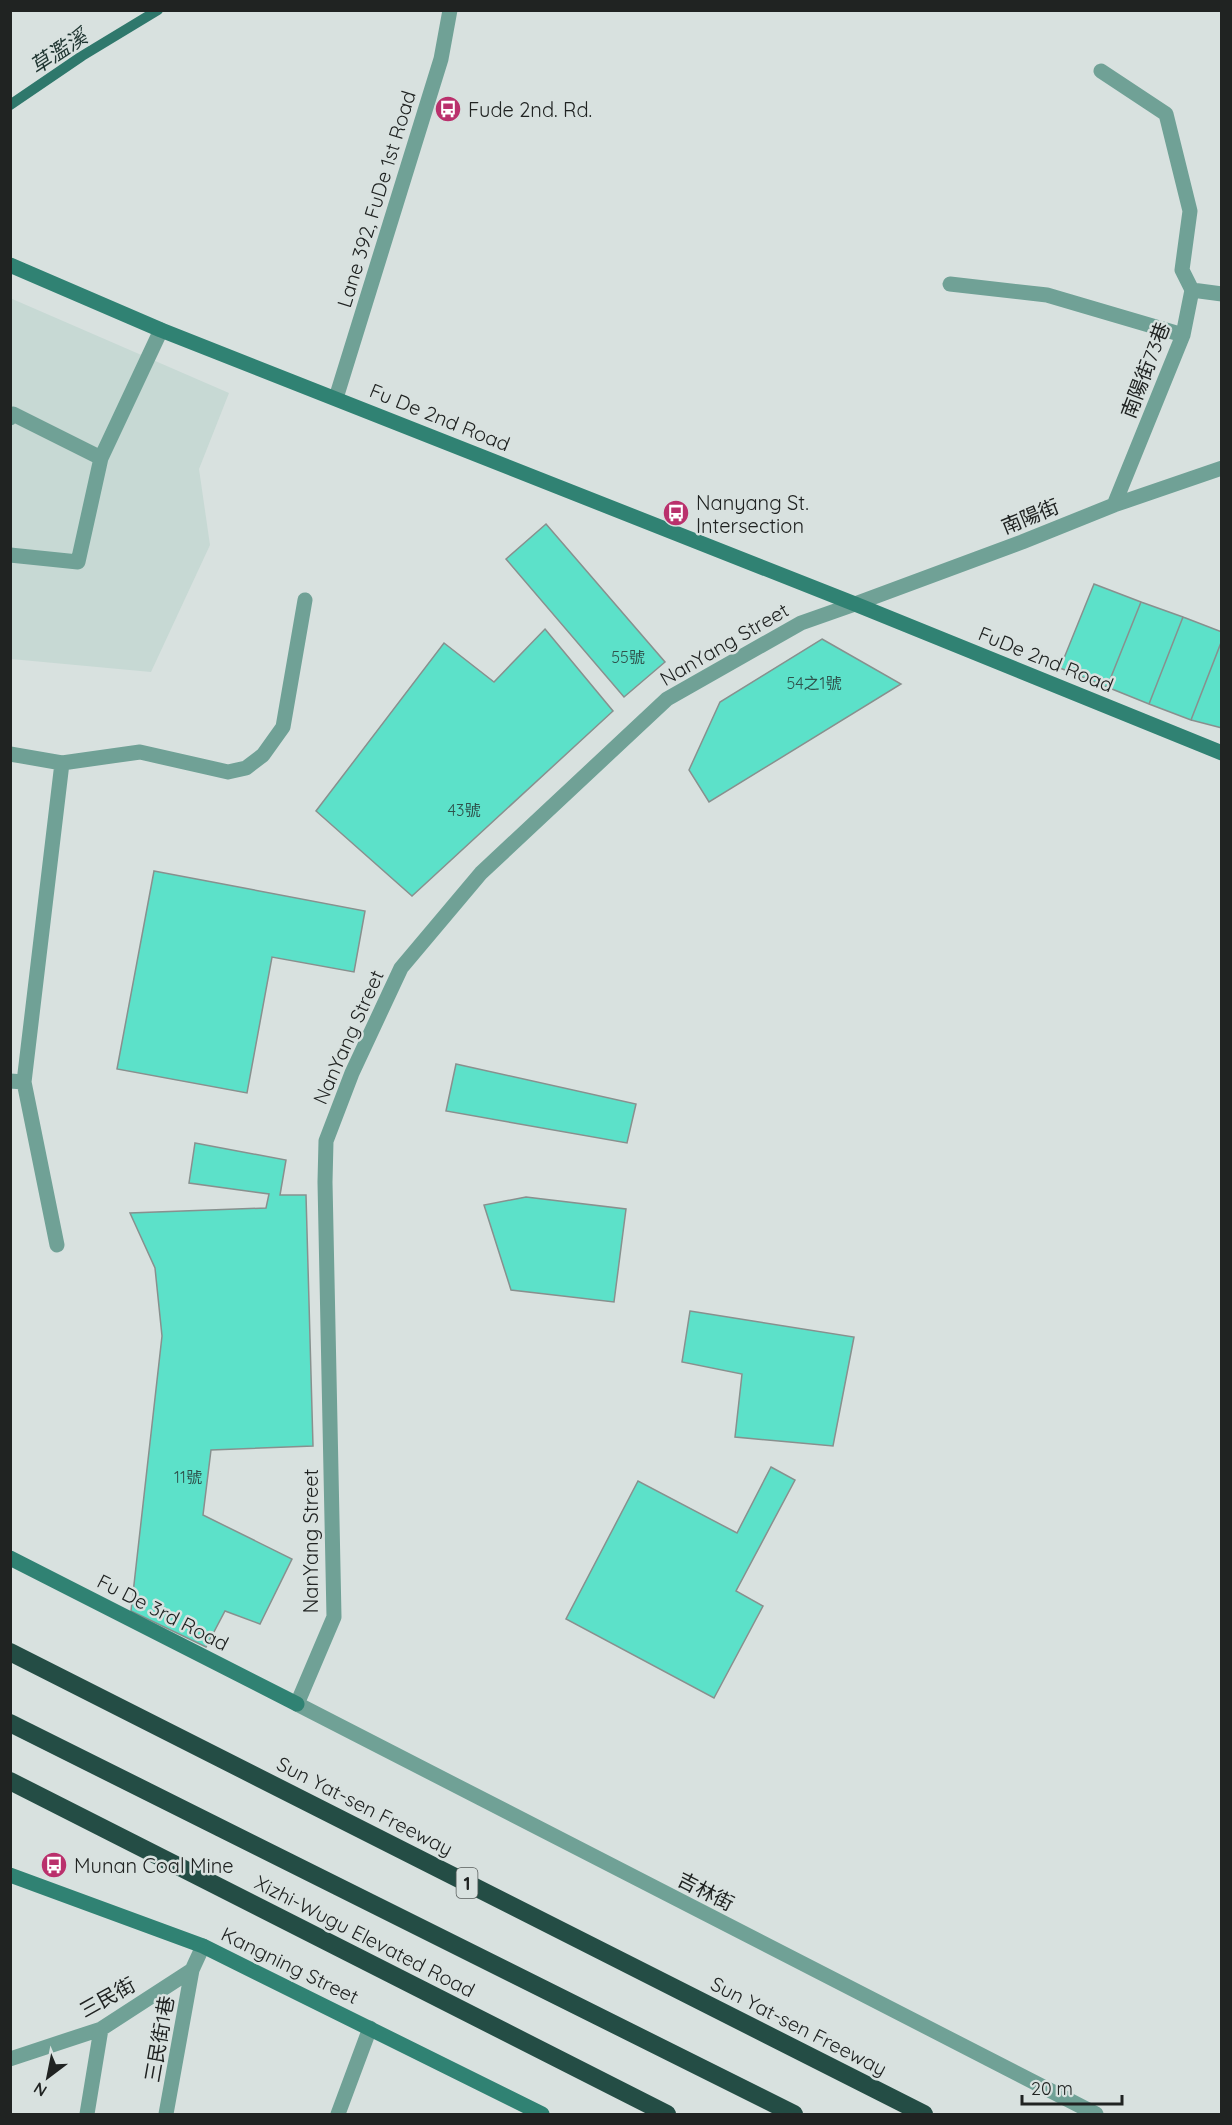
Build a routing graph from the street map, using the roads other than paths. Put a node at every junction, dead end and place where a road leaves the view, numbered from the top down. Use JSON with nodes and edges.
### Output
{"nodes":[{"id":1,"x":450,"y":10,"type":"edge"},
{"id":2,"x":1101,"y":71,"type":"dead end"},
{"id":3,"x":10,"y":265,"type":"edge"},
{"id":4,"x":950,"y":284,"type":"dead end"},
{"id":5,"x":1192,"y":290,"type":"junction"},
{"id":6,"x":1221,"y":294,"type":"edge"},
{"id":7,"x":161,"y":330,"type":"junction"},
{"id":8,"x":1184,"y":335,"type":"junction"},
{"id":9,"x":336,"y":398,"type":"junction"},
{"id":10,"x":10,"y":418,"type":"edge"},
{"id":11,"x":101,"y":458,"type":"junction"},
{"id":12,"x":1221,"y":468,"type":"edge"},
{"id":13,"x":1114,"y":505,"type":"junction"},
{"id":14,"x":10,"y":555,"type":"edge"},
{"id":15,"x":304,"y":600,"type":"dead end"},
{"id":16,"x":855,"y":604,"type":"junction"},
{"id":17,"x":10,"y":753,"type":"edge"},
{"id":18,"x":1221,"y":753,"type":"edge"},
{"id":19,"x":62,"y":763,"type":"junction"},
{"id":20,"x":17,"y":1082,"type":"edge"},
{"id":21,"x":57,"y":1245,"type":"dead end"},
{"id":22,"x":10,"y":1558,"type":"edge"},
{"id":23,"x":10,"y":1652,"type":"edge"},
{"id":24,"x":297,"y":1704,"type":"junction"},
{"id":25,"x":10,"y":1723,"type":"edge"},
{"id":26,"x":10,"y":1781,"type":"edge"},
{"id":27,"x":10,"y":1875,"type":"edge"},
{"id":28,"x":203,"y":1946,"type":"junction"},
{"id":29,"x":192,"y":1970,"type":"junction"},
{"id":30,"x":101,"y":2028,"type":"junction"},
{"id":31,"x":370,"y":2028,"type":"junction"},
{"id":32,"x":10,"y":2059,"type":"edge"},
{"id":33,"x":87,"y":2115,"type":"edge"},
{"id":34,"x":166,"y":2115,"type":"edge"},
{"id":35,"x":338,"y":2115,"type":"edge"},
{"id":36,"x":542,"y":2115,"type":"edge"},
{"id":37,"x":667,"y":2115,"type":"edge"},
{"id":38,"x":794,"y":2115,"type":"edge"},
{"id":39,"x":924,"y":2115,"type":"edge"},
{"id":40,"x":1096,"y":2115,"type":"edge"}],
"edges":[{"from":1,"to":9,"type":"street","name":"Lane 392, FuDe 1st Road"},
{"from":2,"to":5,"type":"street","name":"南陽街73巷"},
{"from":3,"to":7,"type":"street","name":"Fu De 2nd Road"},
{"from":4,"to":8,"type":"street"},
{"from":5,"to":6,"type":"street"},
{"from":5,"to":8,"type":"street","name":"南陽街73巷"},
{"from":7,"to":9,"type":"street","name":"Fu De 2nd Road"},
{"from":7,"to":11,"type":"street"},
{"from":8,"to":13,"type":"street","name":"南陽街73巷"},
{"from":9,"to":16,"type":"street","name":"Fu De 2nd Road"},
{"from":10,"to":11,"type":"street"},
{"from":11,"to":14,"type":"street"},
{"from":12,"to":13,"type":"street","name":"南陽街"},
{"from":13,"to":16,"type":"street","name":"南陽街"},
{"from":15,"to":19,"type":"street"},
{"from":16,"to":18,"type":"street","name":"FuDe 2nd Road"},
{"from":16,"to":24,"type":"street","name":"NanYang Street"},
{"from":17,"to":19,"type":"street"},
{"from":19,"to":20,"type":"street"},
{"from":20,"to":21,"type":"street"},
{"from":22,"to":24,"type":"street","name":"Fu De 3rd Road"},
{"from":23,"to":39,"type":"highway","name":"Sun Yat-sen Freeway","number":"1"},
{"from":24,"to":40,"type":"street","name":"吉林街"},
{"from":25,"to":38,"type":"highway","bridge":true},
{"from":26,"to":37,"type":"highway","name":"Xizhi-Wugu Elevated Road","bridge":true},
{"from":27,"to":28,"type":"street","name":"Kangning Street"},
{"from":28,"to":29,"type":"street"},
{"from":28,"to":31,"type":"street","name":"Kangning Street"},
{"from":29,"to":30,"type":"street","name":"三民街"},
{"from":29,"to":34,"type":"street","name":"三民街1巷"},
{"from":30,"to":32,"type":"street","name":"三民街"},
{"from":30,"to":33,"type":"street"},
{"from":31,"to":35,"type":"street"},
{"from":31,"to":36,"type":"street","name":"Kangning Street"}]}
